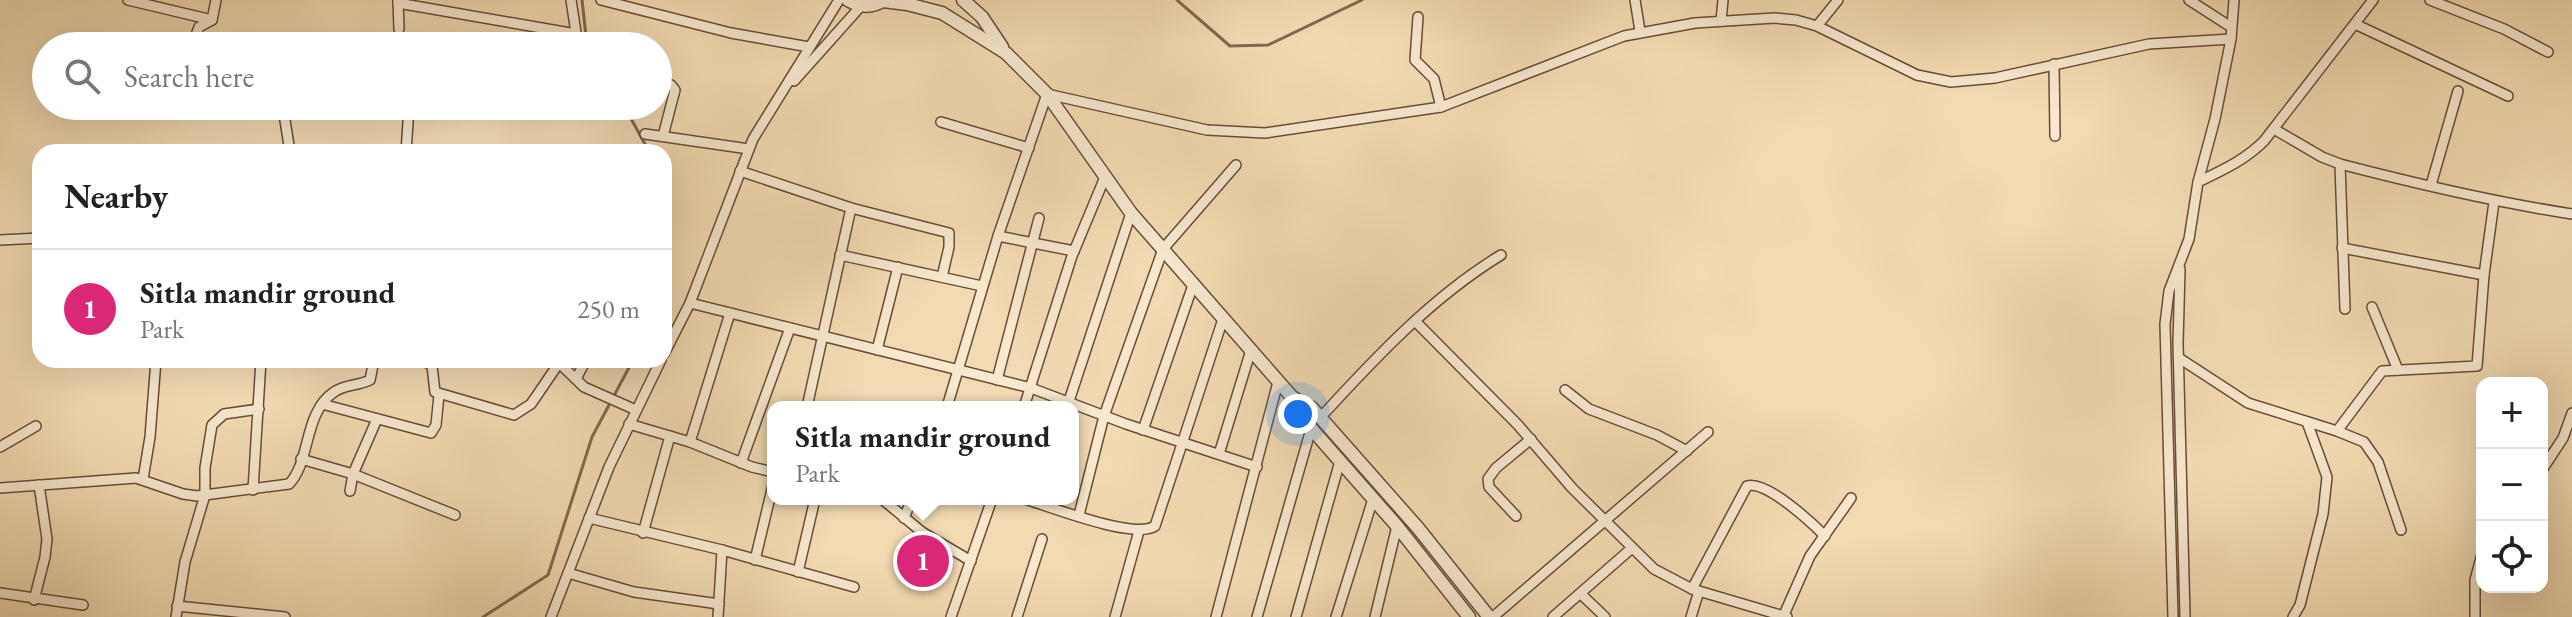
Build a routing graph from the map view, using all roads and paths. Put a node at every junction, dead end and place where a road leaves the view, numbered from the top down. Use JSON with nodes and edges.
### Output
{"nodes":[{"id":1,"x":128,"y":0,"type":"edge"},
{"id":2,"x":216,"y":0,"type":"edge"},
{"id":3,"x":601,"y":0,"type":"edge"},
{"id":4,"x":651,"y":0,"type":"edge"},
{"id":5,"x":839,"y":0,"type":"edge"},
{"id":6,"x":848,"y":0,"type":"edge"},
{"id":7,"x":963,"y":0,"type":"edge"},
{"id":8,"x":1635,"y":0,"type":"edge"},
{"id":9,"x":1723,"y":0,"type":"edge"},
{"id":10,"x":1838,"y":0,"type":"edge"},
{"id":11,"x":2189,"y":0,"type":"edge"},
{"id":12,"x":2234,"y":0,"type":"edge"},
{"id":13,"x":2373,"y":0,"type":"edge"},
{"id":14,"x":2430,"y":0,"type":"edge"},
{"id":15,"x":569,"y":1,"type":"edge"},
{"id":16,"x":884,"y":1,"type":"edge"},
{"id":17,"x":398,"y":2,"type":"edge"},
{"id":18,"x":861,"y":6,"type":"junction"},
{"id":19,"x":648,"y":13,"type":"junction"},
{"id":20,"x":1418,"y":17,"type":"dead end"},
{"id":21,"x":212,"y":20,"type":"junction"},
{"id":22,"x":1721,"y":21,"type":"junction"},
{"id":23,"x":2355,"y":24,"type":"junction"},
{"id":24,"x":1817,"y":26,"type":"junction"},
{"id":25,"x":2231,"y":27,"type":"junction"},
{"id":26,"x":399,"y":29,"type":"dead end"},
{"id":27,"x":1640,"y":31,"type":"junction"},
{"id":28,"x":197,"y":32,"type":"edge"},
{"id":29,"x":565,"y":32,"type":"edge"},
{"id":30,"x":576,"y":32,"type":"edge"},
{"id":31,"x":2231,"y":39,"type":"junction"},
{"id":32,"x":809,"y":47,"type":"junction"},
{"id":33,"x":2548,"y":52,"type":"dead end"},
{"id":34,"x":1006,"y":53,"type":"junction"},
{"id":35,"x":2054,"y":64,"type":"junction"},
{"id":36,"x":2458,"y":91,"type":"dead end"},
{"id":37,"x":1047,"y":94,"type":"junction"},
{"id":38,"x":2508,"y":96,"type":"dead end"},
{"id":39,"x":776,"y":100,"type":"junction"},
{"id":40,"x":1441,"y":107,"type":"junction"},
{"id":41,"x":285,"y":120,"type":"edge"},
{"id":42,"x":408,"y":120,"type":"edge"},
{"id":43,"x":667,"y":120,"type":"edge"},
{"id":44,"x":941,"y":122,"type":"dead end"},
{"id":45,"x":2274,"y":129,"type":"junction"},
{"id":46,"x":645,"y":134,"type":"dead end"},
{"id":47,"x":663,"y":136,"type":"junction"},
{"id":48,"x":2055,"y":136,"type":"dead end"},
{"id":49,"x":289,"y":144,"type":"edge"},
{"id":50,"x":407,"y":144,"type":"edge"},
{"id":51,"x":1029,"y":148,"type":"junction"},
{"id":52,"x":749,"y":149,"type":"junction"},
{"id":53,"x":2340,"y":164,"type":"junction"},
{"id":54,"x":1236,"y":165,"type":"dead end"},
{"id":55,"x":740,"y":171,"type":"junction"},
{"id":56,"x":1105,"y":177,"type":"junction"},
{"id":57,"x":2198,"y":182,"type":"junction"},
{"id":58,"x":2431,"y":185,"type":"junction"},
{"id":59,"x":2494,"y":202,"type":"junction"},
{"id":60,"x":851,"y":208,"type":"junction"},
{"id":61,"x":1131,"y":213,"type":"junction"},
{"id":62,"x":2572,"y":214,"type":"edge"},
{"id":63,"x":1039,"y":218,"type":"dead end"},
{"id":64,"x":998,"y":236,"type":"junction"},
{"id":65,"x":32,"y":239,"type":"edge"},
{"id":66,"x":0,"y":241,"type":"edge"},
{"id":67,"x":1032,"y":242,"type":"junction"},
{"id":68,"x":2342,"y":248,"type":"junction"},
{"id":69,"x":1163,"y":249,"type":"junction"},
{"id":70,"x":1074,"y":251,"type":"junction"},
{"id":71,"x":840,"y":255,"type":"junction"},
{"id":72,"x":1501,"y":255,"type":"dead end"},
{"id":73,"x":2180,"y":265,"type":"junction"},
{"id":74,"x":898,"y":267,"type":"junction"},
{"id":75,"x":2484,"y":275,"type":"junction"},
{"id":76,"x":942,"y":277,"type":"junction"},
{"id":77,"x":1193,"y":285,"type":"junction"},
{"id":78,"x":982,"y":286,"type":"junction"},
{"id":79,"x":690,"y":303,"type":"junction"},
{"id":80,"x":2372,"y":307,"type":"dead end"},
{"id":81,"x":2345,"y":309,"type":"dead end"},
{"id":82,"x":730,"y":313,"type":"junction"},
{"id":83,"x":1223,"y":319,"type":"junction"},
{"id":84,"x":1416,"y":322,"type":"junction"},
{"id":85,"x":790,"y":328,"type":"junction"},
{"id":86,"x":824,"y":337,"type":"junction"},
{"id":87,"x":672,"y":338,"type":"edge"},
{"id":88,"x":2165,"y":347,"type":"junction"},
{"id":89,"x":2179,"y":347,"type":"junction"},
{"id":90,"x":877,"y":350,"type":"junction"},
{"id":91,"x":1251,"y":350,"type":"junction"},
{"id":92,"x":2179,"y":358,"type":"junction"},
{"id":93,"x":155,"y":368,"type":"edge"},
{"id":94,"x":261,"y":368,"type":"edge"},
{"id":95,"x":372,"y":368,"type":"edge"},
{"id":96,"x":430,"y":368,"type":"edge"},
{"id":97,"x":553,"y":368,"type":"edge"},
{"id":98,"x":564,"y":368,"type":"edge"},
{"id":99,"x":582,"y":368,"type":"edge"},
{"id":100,"x":657,"y":368,"type":"edge"},
{"id":101,"x":958,"y":370,"type":"junction"},
{"id":102,"x":2398,"y":370,"type":"junction"},
{"id":103,"x":576,"y":379,"type":"junction"},
{"id":104,"x":997,"y":380,"type":"junction"},
{"id":105,"x":1278,"y":382,"type":"junction"},
{"id":106,"x":1031,"y":388,"type":"junction"},
{"id":107,"x":1565,"y":390,"type":"dead end"},
{"id":108,"x":439,"y":395,"type":"junction"},
{"id":109,"x":808,"y":401,"type":"edge"},
{"id":110,"x":949,"y":401,"type":"edge"},
{"id":111,"x":1026,"y":401,"type":"edge"},
{"id":112,"x":1061,"y":401,"type":"edge"},
{"id":113,"x":1069,"y":401,"type":"edge"},
{"id":114,"x":322,"y":404,"type":"junction"},
{"id":115,"x":1079,"y":408,"type":"edge"},
{"id":116,"x":259,"y":409,"type":"junction"},
{"id":117,"x":636,"y":410,"type":"junction"},
{"id":118,"x":2572,"y":413,"type":"edge"},
{"id":119,"x":1104,"y":416,"type":"junction"},
{"id":120,"x":377,"y":419,"type":"junction"},
{"id":121,"x":2307,"y":422,"type":"junction"},
{"id":122,"x":1316,"y":423,"type":"junction"},
{"id":123,"x":629,"y":424,"type":"junction"},
{"id":124,"x":36,"y":426,"type":"dead end"},
{"id":125,"x":1143,"y":430,"type":"junction"},
{"id":126,"x":2337,"y":431,"type":"junction"},
{"id":127,"x":1708,"y":432,"type":"dead end"},
{"id":128,"x":670,"y":436,"type":"junction"},
{"id":129,"x":1531,"y":439,"type":"junction"},
{"id":130,"x":690,"y":442,"type":"junction"},
{"id":131,"x":1183,"y":443,"type":"junction"},
{"id":132,"x":0,"y":447,"type":"edge"},
{"id":133,"x":1687,"y":451,"type":"junction"},
{"id":134,"x":1219,"y":454,"type":"junction"},
{"id":135,"x":301,"y":459,"type":"junction"},
{"id":136,"x":1340,"y":461,"type":"junction"},
{"id":137,"x":2548,"y":461,"type":"edge"},
{"id":138,"x":741,"y":463,"type":"junction"},
{"id":139,"x":1257,"y":467,"type":"junction"},
{"id":140,"x":767,"y":470,"type":"edge"},
{"id":141,"x":353,"y":474,"type":"junction"},
{"id":142,"x":143,"y":479,"type":"junction"},
{"id":143,"x":39,"y":485,"type":"junction"},
{"id":144,"x":0,"y":488,"type":"edge"},
{"id":145,"x":253,"y":490,"type":"junction"},
{"id":146,"x":350,"y":491,"type":"dead end"},
{"id":147,"x":205,"y":495,"type":"junction"},
{"id":148,"x":1851,"y":498,"type":"dead end"},
{"id":149,"x":1373,"y":499,"type":"junction"},
{"id":150,"x":768,"y":505,"type":"edge"},
{"id":151,"x":814,"y":505,"type":"edge"},
{"id":152,"x":889,"y":505,"type":"edge"},
{"id":153,"x":909,"y":505,"type":"edge"},
{"id":154,"x":990,"y":505,"type":"edge"},
{"id":155,"x":1048,"y":505,"type":"edge"},
{"id":156,"x":455,"y":515,"type":"dead end"},
{"id":157,"x":1079,"y":515,"type":"junction"},
{"id":158,"x":1516,"y":516,"type":"dead end"},
{"id":159,"x":589,"y":518,"type":"junction"},
{"id":160,"x":904,"y":518,"type":"junction"},
{"id":161,"x":1606,"y":522,"type":"junction"},
{"id":162,"x":1397,"y":526,"type":"junction"},
{"id":163,"x":2401,"y":530,"type":"dead end"},
{"id":164,"x":1139,"y":531,"type":"junction"},
{"id":165,"x":643,"y":533,"type":"junction"},
{"id":166,"x":1825,"y":536,"type":"junction"},
{"id":167,"x":1042,"y":539,"type":"dead end"},
{"id":168,"x":1632,"y":548,"type":"junction"},
{"id":169,"x":722,"y":550,"type":"junction"},
{"id":170,"x":755,"y":560,"type":"junction"},
{"id":171,"x":971,"y":561,"type":"junction"},
{"id":172,"x":798,"y":572,"type":"junction"},
{"id":173,"x":568,"y":573,"type":"junction"},
{"id":174,"x":2476,"y":576,"type":"edge"},
{"id":175,"x":854,"y":587,"type":"dead end"},
{"id":176,"x":1695,"y":590,"type":"junction"},
{"id":177,"x":0,"y":593,"type":"edge"},
{"id":178,"x":1581,"y":594,"type":"junction"},
{"id":179,"x":34,"y":600,"type":"junction"},
{"id":180,"x":719,"y":604,"type":"junction"},
{"id":181,"x":83,"y":605,"type":"dead end"},
{"id":182,"x":1459,"y":611,"type":"edge"},
{"id":183,"x":177,"y":612,"type":"edge"},
{"id":184,"x":285,"y":617,"type":"edge"},
{"id":185,"x":551,"y":617,"type":"edge"},
{"id":186,"x":718,"y":617,"type":"edge"},
{"id":187,"x":951,"y":617,"type":"edge"},
{"id":188,"x":1017,"y":617,"type":"edge"},
{"id":189,"x":1115,"y":617,"type":"edge"},
{"id":190,"x":1216,"y":617,"type":"edge"},
{"id":191,"x":1257,"y":617,"type":"edge"},
{"id":192,"x":1296,"y":617,"type":"edge"},
{"id":193,"x":1336,"y":617,"type":"edge"},
{"id":194,"x":1375,"y":617,"type":"edge"},
{"id":195,"x":1469,"y":617,"type":"edge"},
{"id":196,"x":1491,"y":617,"type":"edge"},
{"id":197,"x":1553,"y":617,"type":"edge"},
{"id":198,"x":1605,"y":617,"type":"edge"},
{"id":199,"x":1691,"y":617,"type":"edge"},
{"id":200,"x":1784,"y":617,"type":"edge"},
{"id":201,"x":2173,"y":617,"type":"edge"},
{"id":202,"x":2185,"y":617,"type":"edge"},
{"id":203,"x":2293,"y":617,"type":"edge"},
{"id":204,"x":2475,"y":617,"type":"edge"}],
"edges":[{"from":1,"to":21,"type":"street"},
{"from":2,"to":21,"type":"street"},
{"from":3,"to":19,"type":"street"},
{"from":4,"to":19,"type":"street"},
{"from":5,"to":32,"type":"street"},
{"from":6,"to":18,"type":"street"},
{"from":7,"to":34,"type":"street"},
{"from":8,"to":27,"type":"street"},
{"from":9,"to":22,"type":"street"},
{"from":10,"to":24,"type":"street"},
{"from":11,"to":25,"type":"street"},
{"from":12,"to":25,"type":"street"},
{"from":13,"to":23,"type":"street"},
{"from":14,"to":33,"type":"street"},
{"from":15,"to":30,"type":"street"},
{"from":16,"to":18,"type":"street"},
{"from":16,"to":34,"type":"street"},
{"from":17,"to":26,"type":"street"},
{"from":17,"to":29,"type":"street"},
{"from":18,"to":39,"type":"street"},
{"from":19,"to":32,"type":"street"},
{"from":20,"to":40,"type":"street"},
{"from":21,"to":28,"type":"street"},
{"from":22,"to":24,"type":"street"},
{"from":22,"to":27,"type":"street"},
{"from":23,"to":38,"type":"street"},
{"from":23,"to":45,"type":"street"},
{"from":24,"to":35,"type":"street"},
{"from":25,"to":31,"type":"street"},
{"from":27,"to":40,"type":"street"},
{"from":31,"to":35,"type":"street"},
{"from":31,"to":57,"type":"street"},
{"from":32,"to":39,"type":"street"},
{"from":34,"to":37,"type":"street"},
{"from":35,"to":48,"type":"street"},
{"from":36,"to":58,"type":"street"},
{"from":37,"to":40,"type":"street"},
{"from":37,"to":51,"type":"street"},
{"from":37,"to":56,"type":"street"},
{"from":39,"to":52,"type":"street"},
{"from":41,"to":49,"type":"street"},
{"from":42,"to":50,"type":"street"},
{"from":43,"to":47,"type":"street"},
{"from":44,"to":51,"type":"street"},
{"from":45,"to":53,"type":"street"},
{"from":45,"to":57,"type":"street"},
{"from":46,"to":47,"type":"street"},
{"from":47,"to":52,"type":"street"},
{"from":51,"to":64,"type":"street"},
{"from":52,"to":55,"type":"street"},
{"from":53,"to":58,"type":"street"},
{"from":53,"to":68,"type":"street"},
{"from":54,"to":69,"type":"street"},
{"from":55,"to":60,"type":"street"},
{"from":55,"to":79,"type":"street"},
{"from":56,"to":61,"type":"street"},
{"from":56,"to":70,"type":"street"},
{"from":57,"to":73,"type":"street"},
{"from":58,"to":59,"type":"street"},
{"from":59,"to":62,"type":"street"},
{"from":59,"to":75,"type":"street"},
{"from":60,"to":71,"type":"street"},
{"from":60,"to":76,"type":"street"},
{"from":61,"to":69,"type":"street"},
{"from":61,"to":113,"type":"street"},
{"from":63,"to":67,"type":"street"},
{"from":64,"to":67,"type":"street"},
{"from":64,"to":78,"type":"street"},
{"from":65,"to":66,"type":"street"},
{"from":67,"to":70,"type":"street"},
{"from":67,"to":104,"type":"street"},
{"from":68,"to":75,"type":"street"},
{"from":68,"to":81,"type":"street"},
{"from":69,"to":77,"type":"street"},
{"from":69,"to":119,"type":"street"},
{"from":70,"to":106,"type":"street"},
{"from":71,"to":74,"type":"street"},
{"from":71,"to":86,"type":"street"},
{"from":72,"to":84,"type":"street"},
{"from":73,"to":88,"type":"street"},
{"from":73,"to":89,"type":"street"},
{"from":74,"to":76,"type":"street"},
{"from":74,"to":90,"type":"street"},
{"from":75,"to":102,"type":"street"},
{"from":76,"to":78,"type":"street"},
{"from":77,"to":83,"type":"street"},
{"from":77,"to":125,"type":"street"},
{"from":78,"to":101,"type":"street"},
{"from":79,"to":82,"type":"street"},
{"from":79,"to":87,"type":"street"},
{"from":80,"to":102,"type":"street"},
{"from":82,"to":85,"type":"street"},
{"from":82,"to":130,"type":"street"},
{"from":83,"to":91,"type":"street"},
{"from":83,"to":131,"type":"street"},
{"from":84,"to":122,"type":"street"},
{"from":84,"to":129,"type":"street"},
{"from":85,"to":86,"type":"street"},
{"from":85,"to":138,"type":"street"},
{"from":86,"to":90,"type":"street"},
{"from":86,"to":109,"type":"street"},
{"from":88,"to":89,"type":"street"},
{"from":88,"to":201,"type":"street"},
{"from":89,"to":92,"type":"street"},
{"from":90,"to":101,"type":"street"},
{"from":91,"to":105,"type":"street"},
{"from":91,"to":134,"type":"street"},
{"from":92,"to":121,"type":"street"},
{"from":92,"to":202,"type":"street"},
{"from":93,"to":142,"type":"street"},
{"from":94,"to":116,"type":"street"},
{"from":95,"to":114,"type":"street"},
{"from":96,"to":108,"type":"street"},
{"from":97,"to":108,"type":"street"},
{"from":98,"to":103,"type":"street"},
{"from":99,"to":103,"type":"street"},
{"from":100,"to":117,"type":"street"},
{"from":101,"to":104,"type":"street"},
{"from":101,"to":110,"type":"street"},
{"from":102,"to":126,"type":"street"},
{"from":103,"to":117,"type":"street"},
{"from":104,"to":106,"type":"street"},
{"from":105,"to":122,"type":"street"},
{"from":105,"to":139,"type":"street"},
{"from":106,"to":111,"type":"street"},
{"from":106,"to":112,"type":"street"},
{"from":107,"to":133,"type":"street"},
{"from":108,"to":120,"type":"street"},
{"from":114,"to":120,"type":"street"},
{"from":114,"to":135,"type":"street"},
{"from":115,"to":119,"type":"street"},
{"from":116,"to":145,"type":"street"},
{"from":116,"to":147,"type":"street"},
{"from":117,"to":123,"type":"street"},
{"from":118,"to":137,"type":"street"},
{"from":119,"to":125,"type":"street"},
{"from":119,"to":157,"type":"street"},
{"from":120,"to":141,"type":"street"},
{"from":121,"to":126,"type":"street"},
{"from":121,"to":203,"type":"street"},
{"from":122,"to":136,"type":"street"},
{"from":122,"to":191,"type":"street"},
{"from":122,"to":196,"type":"street"},
{"from":123,"to":128,"type":"street"},
{"from":123,"to":159,"type":"street"},
{"from":124,"to":132,"type":"street"},
{"from":125,"to":131,"type":"street"},
{"from":126,"to":163,"type":"street"},
{"from":127,"to":133,"type":"street"},
{"from":128,"to":130,"type":"street"},
{"from":128,"to":165,"type":"street"},
{"from":129,"to":158,"type":"street"},
{"from":129,"to":161,"type":"street"},
{"from":130,"to":138,"type":"street"},
{"from":131,"to":134,"type":"street"},
{"from":131,"to":164,"type":"street"},
{"from":133,"to":161,"type":"street"},
{"from":134,"to":139,"type":"street"},
{"from":135,"to":141,"type":"street"},
{"from":135,"to":145,"type":"street"},
{"from":136,"to":149,"type":"street"},
{"from":136,"to":192,"type":"street"},
{"from":138,"to":140,"type":"street"},
{"from":139,"to":190,"type":"street"},
{"from":141,"to":146,"type":"street"},
{"from":141,"to":156,"type":"street"},
{"from":142,"to":143,"type":"street"},
{"from":142,"to":147,"type":"street"},
{"from":143,"to":144,"type":"street"},
{"from":143,"to":179,"type":"street"},
{"from":145,"to":147,"type":"street"},
{"from":147,"to":183,"type":"street"},
{"from":148,"to":166,"type":"street"},
{"from":149,"to":162,"type":"street"},
{"from":149,"to":193,"type":"street"},
{"from":150,"to":170,"type":"street"},
{"from":151,"to":172,"type":"street"},
{"from":152,"to":160,"type":"street"},
{"from":153,"to":160,"type":"street"},
{"from":154,"to":171,"type":"street"},
{"from":155,"to":157,"type":"street"},
{"from":157,"to":164,"type":"street"},
{"from":159,"to":165,"type":"street"},
{"from":159,"to":173,"type":"street"},
{"from":160,"to":171,"type":"street"},
{"from":161,"to":168,"type":"street"},
{"from":161,"to":196,"type":"street"},
{"from":162,"to":182,"type":"street"},
{"from":162,"to":194,"type":"street"},
{"from":164,"to":189,"type":"street"},
{"from":165,"to":169,"type":"street"},
{"from":166,"to":176,"type":"street"},
{"from":166,"to":200,"type":"street"},
{"from":167,"to":188,"type":"street"},
{"from":168,"to":176,"type":"street"},
{"from":168,"to":178,"type":"street"},
{"from":169,"to":170,"type":"street"},
{"from":169,"to":180,"type":"street"},
{"from":170,"to":172,"type":"street"},
{"from":171,"to":187,"type":"street"},
{"from":172,"to":175,"type":"street"},
{"from":173,"to":180,"type":"street"},
{"from":173,"to":185,"type":"street"},
{"from":174,"to":204,"type":"street"},
{"from":176,"to":199,"type":"street"},
{"from":176,"to":200,"type":"street"},
{"from":177,"to":179,"type":"street"},
{"from":178,"to":197,"type":"street"},
{"from":178,"to":198,"type":"street"},
{"from":179,"to":181,"type":"street"},
{"from":180,"to":186,"type":"street"},
{"from":182,"to":195,"type":"street"},
{"from":183,"to":184,"type":"street"}]}
